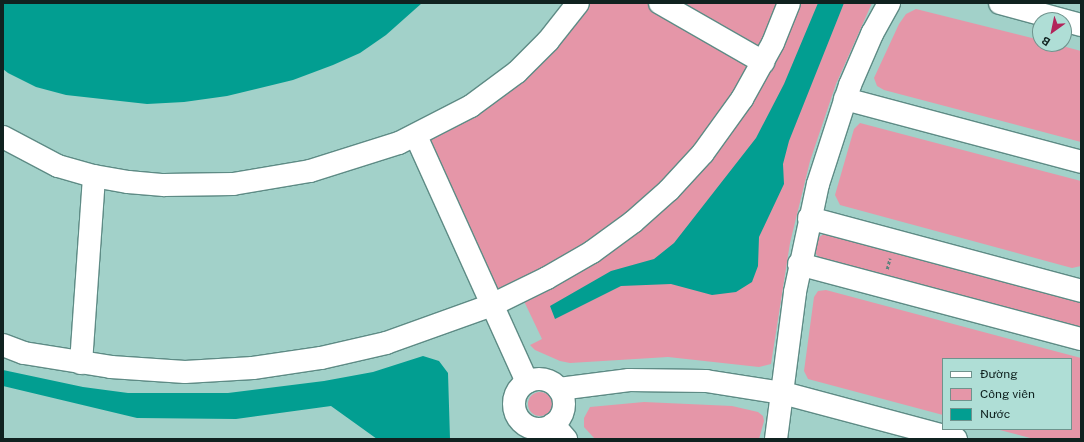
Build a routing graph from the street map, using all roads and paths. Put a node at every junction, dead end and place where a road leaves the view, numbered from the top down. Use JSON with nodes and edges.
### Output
{"nodes":[{"id":1,"x":578,"y":3,"type":"edge"},
{"id":2,"x":660,"y":3,"type":"edge"},
{"id":3,"x":789,"y":3,"type":"edge"},
{"id":4,"x":889,"y":3,"type":"edge"},
{"id":5,"x":1000,"y":3,"type":"edge"},
{"id":6,"x":1081,"y":24,"type":"edge"},
{"id":7,"x":763,"y":62,"type":"junction"},
{"id":8,"x":845,"y":99,"type":"junction"},
{"id":9,"x":416,"y":136,"type":"junction"},
{"id":10,"x":3,"y":137,"type":"edge"},
{"id":11,"x":1081,"y":162,"type":"edge"},
{"id":12,"x":94,"y":176,"type":"junction"},
{"id":13,"x":809,"y":218,"type":"junction"},
{"id":14,"x":883,"y":254,"type":"dead end"},
{"id":15,"x":890,"y":256,"type":"junction"},
{"id":16,"x":898,"y":258,"type":"dead end"},
{"id":17,"x":799,"y":264,"type":"junction"},
{"id":18,"x":880,"y":268,"type":"dead end"},
{"id":19,"x":887,"y":270,"type":"junction"},
{"id":20,"x":894,"y":272,"type":"dead end"},
{"id":21,"x":885,"y":277,"type":"dead end"},
{"id":22,"x":1081,"y":291,"type":"edge"},
{"id":23,"x":492,"y":305,"type":"junction"},
{"id":24,"x":1081,"y":338,"type":"edge"},
{"id":25,"x":3,"y":345,"type":"edge"},
{"id":26,"x":81,"y":363,"type":"junction"},
{"id":27,"x":527,"y":382,"type":"junction"},
{"id":28,"x":559,"y":389,"type":"junction"},
{"id":29,"x":783,"y":393,"type":"junction"},
{"id":30,"x":521,"y":432,"type":"edge"},
{"id":31,"x":559,"y":432,"type":"edge"},
{"id":32,"x":776,"y":439,"type":"edge"},
{"id":33,"x":956,"y":439,"type":"edge"}],
"edges":[{"from":1,"to":9,"type":"street"},
{"from":2,"to":7,"type":"street"},
{"from":3,"to":7,"type":"street"},
{"from":4,"to":8,"type":"street"},
{"from":5,"to":6,"type":"street"},
{"from":7,"to":23,"type":"street"},
{"from":8,"to":11,"type":"street"},
{"from":8,"to":13,"type":"street"},
{"from":9,"to":12,"type":"street"},
{"from":9,"to":23,"type":"street"},
{"from":10,"to":12,"type":"street"},
{"from":12,"to":26,"type":"street"},
{"from":13,"to":17,"type":"street"},
{"from":13,"to":22,"type":"street"},
{"from":14,"to":15,"type":"path"},
{"from":15,"to":16,"type":"path"},
{"from":15,"to":19,"type":"path"},
{"from":17,"to":24,"type":"street"},
{"from":17,"to":29,"type":"street"},
{"from":18,"to":19,"type":"path"},
{"from":19,"to":20,"type":"path"},
{"from":19,"to":21,"type":"path"},
{"from":23,"to":26,"type":"street"},
{"from":23,"to":27,"type":"street"},
{"from":25,"to":26,"type":"street"},
{"from":27,"to":28,"type":"street"},
{"from":27,"to":30,"type":"street"},
{"from":28,"to":29,"type":"street"},
{"from":28,"to":31,"type":"street"},
{"from":29,"to":32,"type":"street"},
{"from":29,"to":33,"type":"street"},
{"from":30,"to":31,"type":"street"}]}
